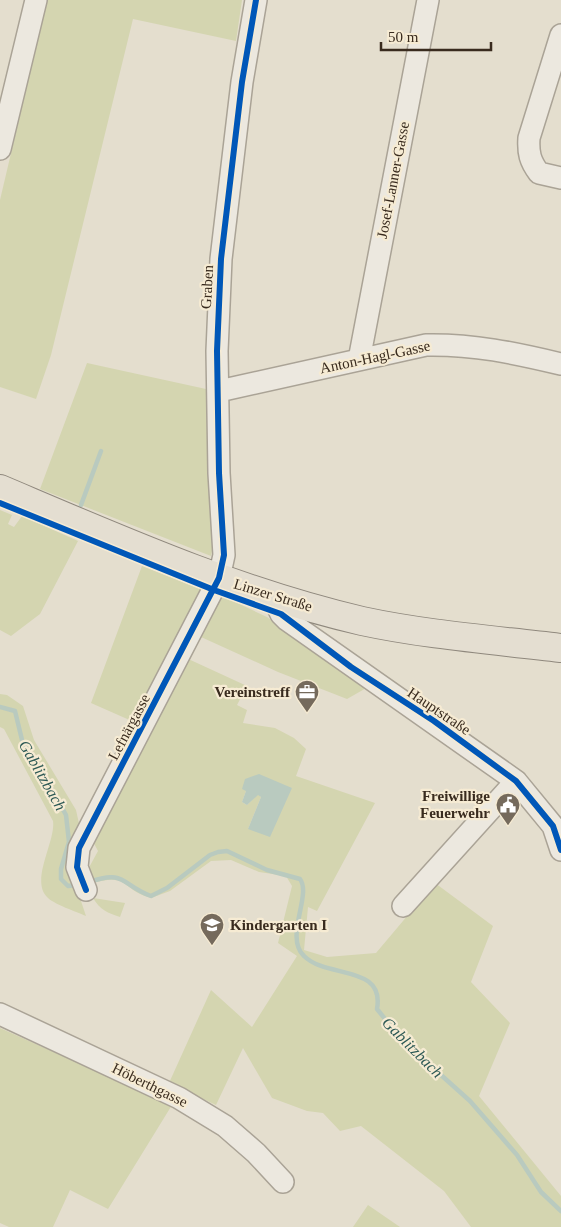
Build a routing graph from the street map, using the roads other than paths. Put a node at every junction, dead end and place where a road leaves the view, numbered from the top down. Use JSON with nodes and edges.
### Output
{"nodes":[{"id":1,"x":36,"y":0,"type":"edge"},
{"id":2,"x":256,"y":0,"type":"edge"},
{"id":3,"x":428,"y":0,"type":"edge"},
{"id":4,"x":561,"y":35,"type":"edge"},
{"id":5,"x":0,"y":149,"type":"edge"},
{"id":6,"x":561,"y":178,"type":"edge"},
{"id":7,"x":359,"y":360,"type":"junction"},
{"id":8,"x":561,"y":364,"type":"edge"},
{"id":9,"x":219,"y":390,"type":"junction"},
{"id":10,"x":0,"y":489,"type":"edge"},
{"id":11,"x":220,"y":578,"type":"junction"},
{"id":12,"x":273,"y":597,"type":"junction"},
{"id":13,"x":561,"y":648,"type":"edge"},
{"id":14,"x":516,"y":780,"type":"junction"},
{"id":15,"x":561,"y":850,"type":"edge"},
{"id":16,"x":83,"y":883,"type":"dead end"},
{"id":17,"x":403,"y":906,"type":"dead end"},
{"id":18,"x":0,"y":1014,"type":"edge"},
{"id":19,"x":283,"y":1182,"type":"dead end"}],
"edges":[{"from":1,"to":5,"type":"street"},
{"from":2,"to":9,"type":"street","name":"Graben"},
{"from":3,"to":7,"type":"street","name":"Josef-Lanner-Gasse"},
{"from":4,"to":6,"type":"street"},
{"from":7,"to":8,"type":"street","name":"Anton-Hagl-Gasse"},
{"from":7,"to":9,"type":"street","name":"Anton-Hagl-Gasse"},
{"from":9,"to":11,"type":"street","name":"Graben"},
{"from":10,"to":11,"type":"main road","name":"Linzer Straße"},
{"from":11,"to":12,"type":"main road","name":"Linzer Straße"},
{"from":11,"to":16,"type":"street","name":"Lefnärgasse"},
{"from":12,"to":13,"type":"main road","name":"Linzer Straße"},
{"from":12,"to":14,"type":"street","name":"Hauptstraße"},
{"from":14,"to":15,"type":"street","name":"Hauptstraße"},
{"from":14,"to":17,"type":"street"},
{"from":18,"to":19,"type":"street","name":"Höberthgasse"}]}
